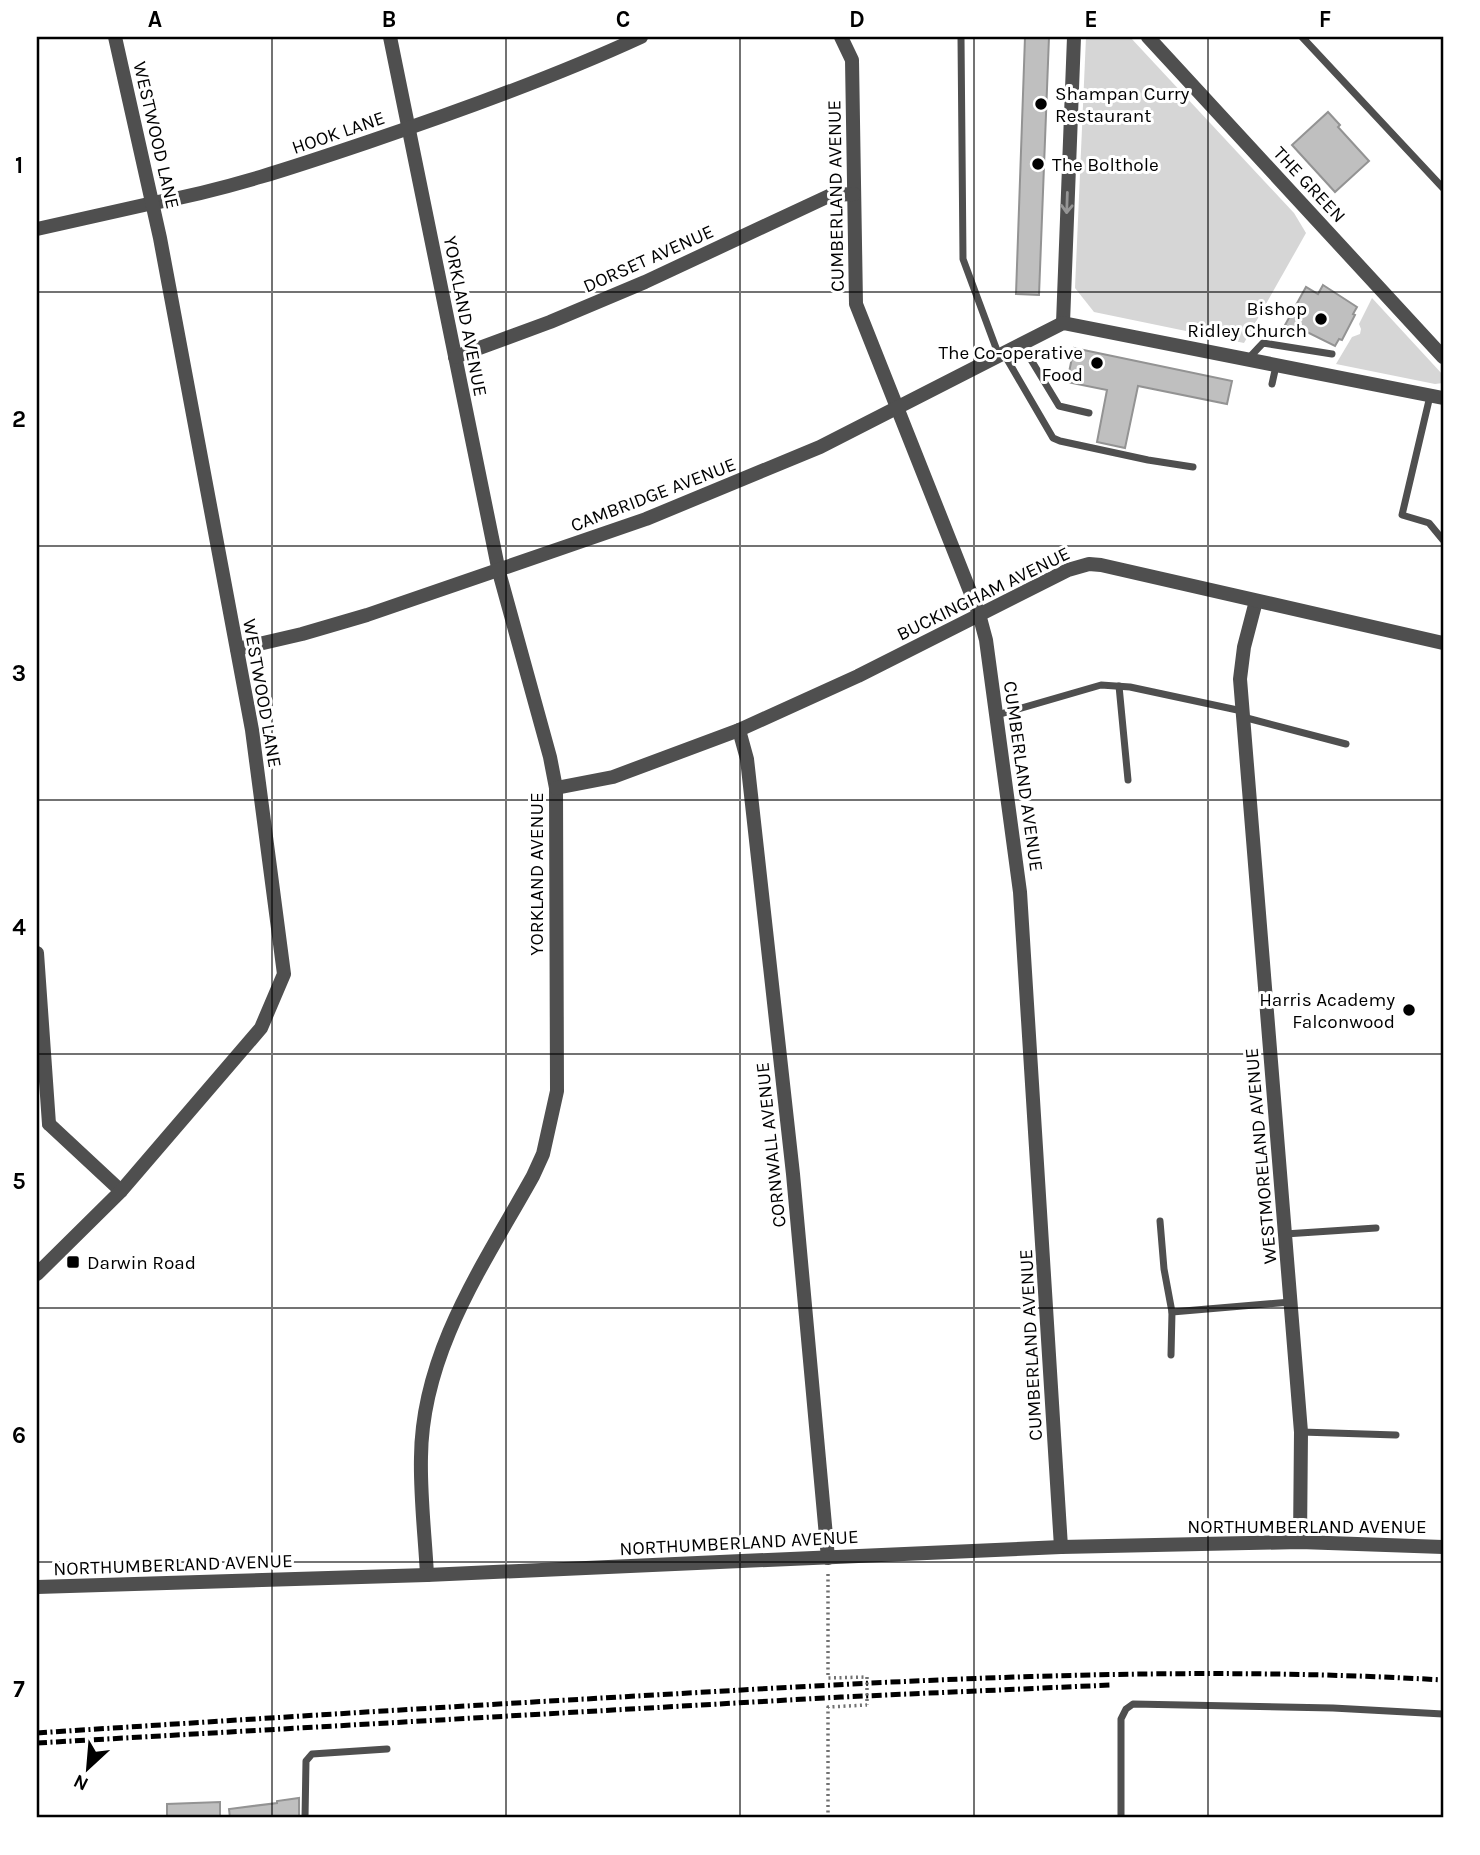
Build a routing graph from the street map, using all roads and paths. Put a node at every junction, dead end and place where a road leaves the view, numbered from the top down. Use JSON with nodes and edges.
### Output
{"nodes":[{"id":1,"x":115,"y":37,"type":"edge"},
{"id":2,"x":390,"y":37,"type":"edge"},
{"id":3,"x":641,"y":37,"type":"edge"},
{"id":4,"x":841,"y":37,"type":"edge"},
{"id":5,"x":961,"y":37,"type":"edge"},
{"id":6,"x":1074,"y":37,"type":"edge"},
{"id":7,"x":1148,"y":37,"type":"edge"},
{"id":8,"x":1302,"y":37,"type":"edge"},
{"id":9,"x":409,"y":128,"type":"junction"},
{"id":10,"x":1443,"y":188,"type":"edge"},
{"id":11,"x":855,"y":194,"type":"junction"},
{"id":12,"x":153,"y":203,"type":"junction"},
{"id":13,"x":37,"y":229,"type":"edge"},
{"id":14,"x":1063,"y":323,"type":"junction"},
{"id":15,"x":1022,"y":345,"type":"junction"},
{"id":16,"x":1332,"y":354,"type":"dead end"},
{"id":17,"x":1002,"y":355,"type":"junction"},
{"id":18,"x":455,"y":357,"type":"junction"},
{"id":19,"x":1443,"y":357,"type":"edge"},
{"id":20,"x":1246,"y":360,"type":"junction"},
{"id":21,"x":1276,"y":366,"type":"junction"},
{"id":22,"x":1272,"y":384,"type":"dead end"},
{"id":23,"x":1437,"y":397,"type":"edge"},
{"id":24,"x":897,"y":409,"type":"junction"},
{"id":25,"x":1089,"y":413,"type":"dead end"},
{"id":26,"x":1193,"y":467,"type":"dead end"},
{"id":27,"x":1443,"y":540,"type":"edge"},
{"id":28,"x":499,"y":572,"type":"junction"},
{"id":29,"x":1256,"y":601,"type":"junction"},
{"id":30,"x":979,"y":614,"type":"junction"},
{"id":31,"x":1443,"y":643,"type":"edge"},
{"id":32,"x":237,"y":649,"type":"junction"},
{"id":33,"x":1119,"y":686,"type":"junction"},
{"id":34,"x":1243,"y":714,"type":"junction"},
{"id":35,"x":997,"y":715,"type":"junction"},
{"id":36,"x":739,"y":730,"type":"junction"},
{"id":37,"x":1346,"y":744,"type":"dead end"},
{"id":38,"x":1128,"y":780,"type":"dead end"},
{"id":39,"x":556,"y":788,"type":"junction"},
{"id":40,"x":37,"y":953,"type":"edge"},
{"id":41,"x":43,"y":1125,"type":"edge"},
{"id":42,"x":121,"y":1191,"type":"junction"},
{"id":43,"x":1160,"y":1221,"type":"dead end"},
{"id":44,"x":1377,"y":1228,"type":"dead end"},
{"id":45,"x":1284,"y":1234,"type":"junction"},
{"id":46,"x":37,"y":1274,"type":"edge"},
{"id":47,"x":1291,"y":1301,"type":"junction"},
{"id":48,"x":1172,"y":1312,"type":"junction"},
{"id":49,"x":1171,"y":1355,"type":"dead end"},
{"id":50,"x":1301,"y":1432,"type":"junction"},
{"id":51,"x":1396,"y":1435,"type":"dead end"},
{"id":52,"x":1300,"y":1542,"type":"junction"},
{"id":53,"x":1061,"y":1547,"type":"junction"},
{"id":54,"x":1443,"y":1547,"type":"edge"},
{"id":55,"x":828,"y":1558,"type":"junction"},
{"id":56,"x":427,"y":1575,"type":"junction"},
{"id":57,"x":37,"y":1587,"type":"edge"},
{"id":58,"x":1443,"y":1714,"type":"edge"},
{"id":59,"x":387,"y":1749,"type":"dead end"},
{"id":60,"x":305,"y":1818,"type":"edge"},
{"id":61,"x":828,"y":1818,"type":"edge"},
{"id":62,"x":1121,"y":1818,"type":"edge"}],
"edges":[{"from":1,"to":12,"type":"street","name":"WESTWOOD LANE"},
{"from":2,"to":9,"type":"street","name":"YORKLAND AVENUE"},
{"from":3,"to":9,"type":"street","name":"HOOK LANE"},
{"from":4,"to":11,"type":"street","name":"CUMBERLAND AVENUE"},
{"from":5,"to":17,"type":"lane"},
{"from":6,"to":14,"type":"street","one_way":true},
{"from":7,"to":19,"type":"street","name":"THE GREEN"},
{"from":8,"to":10,"type":"lane"},
{"from":9,"to":12,"type":"street","name":"HOOK LANE"},
{"from":9,"to":18,"type":"street","name":"YORKLAND AVENUE"},
{"from":11,"to":18,"type":"street","name":"DORSET AVENUE"},
{"from":11,"to":24,"type":"street","name":"CUMBERLAND AVENUE"},
{"from":12,"to":13,"type":"street","name":"HOOK LANE"},
{"from":12,"to":32,"type":"street","name":"WESTWOOD LANE"},
{"from":14,"to":15,"type":"street","name":"CAMBRIDGE AVENUE"},
{"from":14,"to":20,"type":"street"},
{"from":15,"to":17,"type":"street","name":"CAMBRIDGE AVENUE"},
{"from":15,"to":25,"type":"lane"},
{"from":16,"to":20,"type":"lane"},
{"from":17,"to":24,"type":"street","name":"CAMBRIDGE AVENUE"},
{"from":17,"to":26,"type":"lane"},
{"from":18,"to":28,"type":"street","name":"YORKLAND AVENUE"},
{"from":20,"to":21,"type":"street"},
{"from":21,"to":22,"type":"lane"},
{"from":21,"to":23,"type":"street"},
{"from":23,"to":27,"type":"lane"},
{"from":24,"to":28,"type":"street","name":"CAMBRIDGE AVENUE"},
{"from":24,"to":30,"type":"street","name":"CUMBERLAND AVENUE"},
{"from":28,"to":32,"type":"street","name":"CAMBRIDGE AVENUE"},
{"from":28,"to":39,"type":"street","name":"YORKLAND AVENUE"},
{"from":29,"to":30,"type":"street","name":"BUCKINGHAM AVENUE"},
{"from":29,"to":31,"type":"street","name":"BUCKINGHAM AVENUE"},
{"from":29,"to":34,"type":"street","name":"WESTMORELAND AVENUE"},
{"from":30,"to":35,"type":"street","name":"CUMBERLAND AVENUE"},
{"from":30,"to":36,"type":"street","name":"BUCKINGHAM AVENUE"},
{"from":32,"to":42,"type":"street","name":"WESTWOOD LANE"},
{"from":33,"to":34,"type":"lane"},
{"from":33,"to":35,"type":"lane"},
{"from":33,"to":38,"type":"lane"},
{"from":34,"to":37,"type":"lane"},
{"from":34,"to":45,"type":"street","name":"WESTMORELAND AVENUE"},
{"from":35,"to":53,"type":"street","name":"CUMBERLAND AVENUE"},
{"from":36,"to":39,"type":"street","name":"BUCKINGHAM AVENUE"},
{"from":36,"to":55,"type":"street","name":"CORNWALL AVENUE"},
{"from":39,"to":56,"type":"street","name":"YORKLAND AVENUE"},
{"from":40,"to":41,"type":"street"},
{"from":41,"to":42,"type":"street"},
{"from":42,"to":46,"type":"street","name":"WESTWOOD LANE"},
{"from":43,"to":48,"type":"lane"},
{"from":44,"to":45,"type":"lane"},
{"from":45,"to":47,"type":"street","name":"WESTMORELAND AVENUE"},
{"from":47,"to":48,"type":"lane"},
{"from":47,"to":50,"type":"street","name":"WESTMORELAND AVENUE"},
{"from":48,"to":49,"type":"lane"},
{"from":50,"to":51,"type":"lane"},
{"from":50,"to":52,"type":"street","name":"WESTMORELAND AVENUE"},
{"from":52,"to":53,"type":"street","name":"NORTHUMBERLAND AVENUE"},
{"from":52,"to":54,"type":"street","name":"NORTHUMBERLAND AVENUE"},
{"from":53,"to":55,"type":"street","name":"NORTHUMBERLAND AVENUE"},
{"from":55,"to":56,"type":"street","name":"NORTHUMBERLAND AVENUE"},
{"from":55,"to":61,"type":"path","bridge":true},
{"from":56,"to":57,"type":"street","name":"NORTHUMBERLAND AVENUE"},
{"from":58,"to":62,"type":"lane"},
{"from":59,"to":60,"type":"lane"}]}
